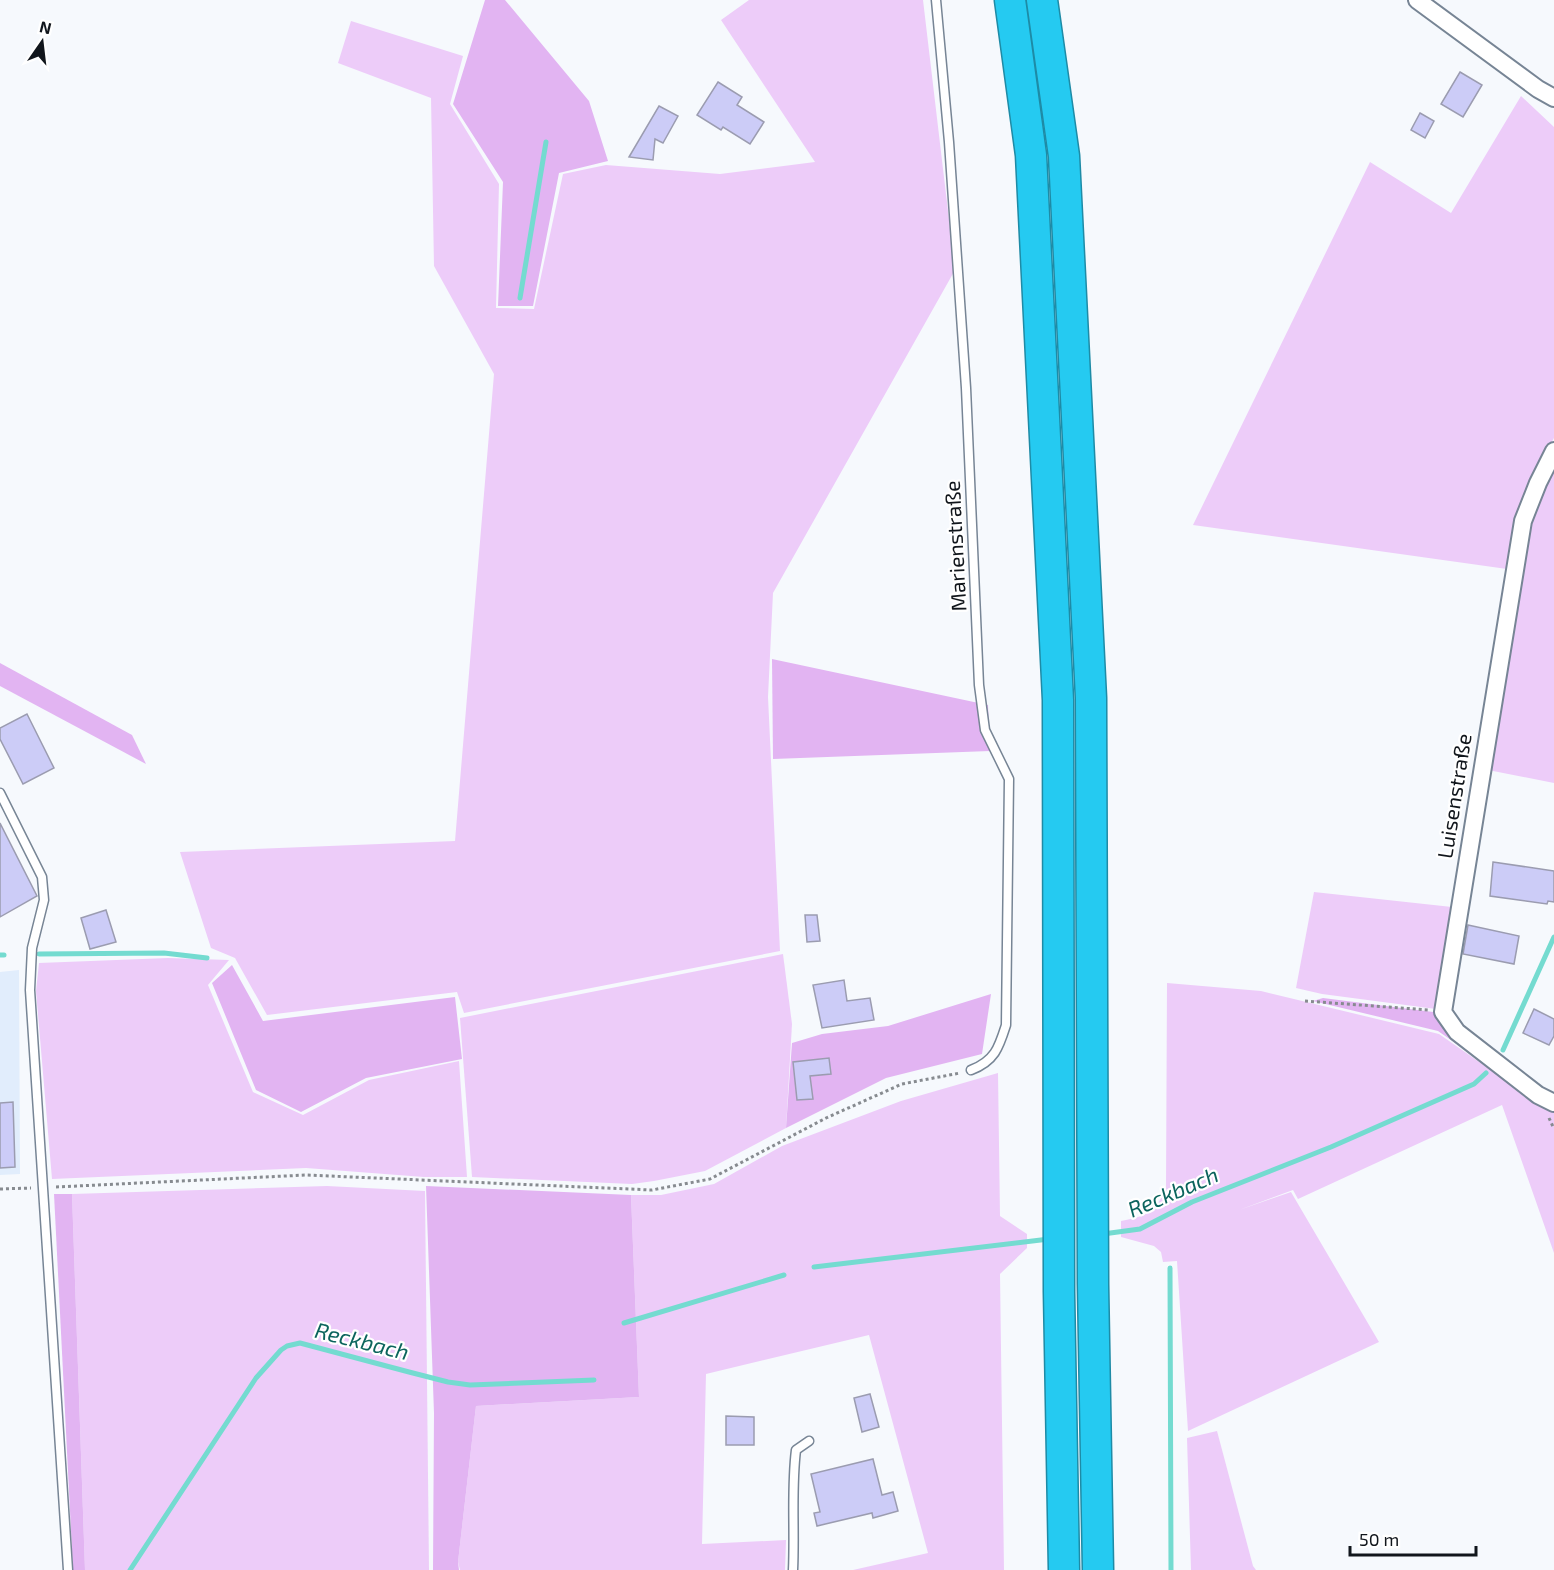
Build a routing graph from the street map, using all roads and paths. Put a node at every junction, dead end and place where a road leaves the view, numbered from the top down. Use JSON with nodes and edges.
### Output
{"nodes":[{"id":1,"x":936,"y":0,"type":"edge"},
{"id":2,"x":1010,"y":0,"type":"edge"},
{"id":3,"x":1042,"y":0,"type":"edge"},
{"id":4,"x":1417,"y":0,"type":"edge"},
{"id":5,"x":1554,"y":98,"type":"edge"},
{"id":6,"x":1554,"y":450,"type":"edge"},
{"id":7,"x":0,"y":793,"type":"edge"},
{"id":8,"x":1305,"y":1001,"type":"dead end"},
{"id":9,"x":1443,"y":1012,"type":"junction"},
{"id":10,"x":971,"y":1070,"type":"joint"},
{"id":11,"x":1554,"y":1103,"type":"edge"},
{"id":12,"x":44,"y":1188,"type":"junction"},
{"id":13,"x":0,"y":1189,"type":"edge"},
{"id":14,"x":809,"y":1441,"type":"dead end"},
{"id":15,"x":68,"y":1570,"type":"edge"},
{"id":16,"x":793,"y":1570,"type":"edge"},
{"id":17,"x":1064,"y":1570,"type":"edge"},
{"id":18,"x":1098,"y":1570,"type":"edge"}],
"edges":[{"from":1,"to":10,"type":"lane","name":"Marienstraße"},
{"from":2,"to":17,"type":"highway"},
{"from":3,"to":18,"type":"highway"},
{"from":4,"to":5,"type":"street"},
{"from":6,"to":9,"type":"street","name":"Luisenstraße"},
{"from":7,"to":12,"type":"lane"},
{"from":8,"to":9,"type":"path"},
{"from":9,"to":11,"type":"street"},
{"from":10,"to":12,"type":"path"},
{"from":12,"to":13,"type":"path"},
{"from":12,"to":15,"type":"lane"},
{"from":14,"to":16,"type":"lane"}]}
